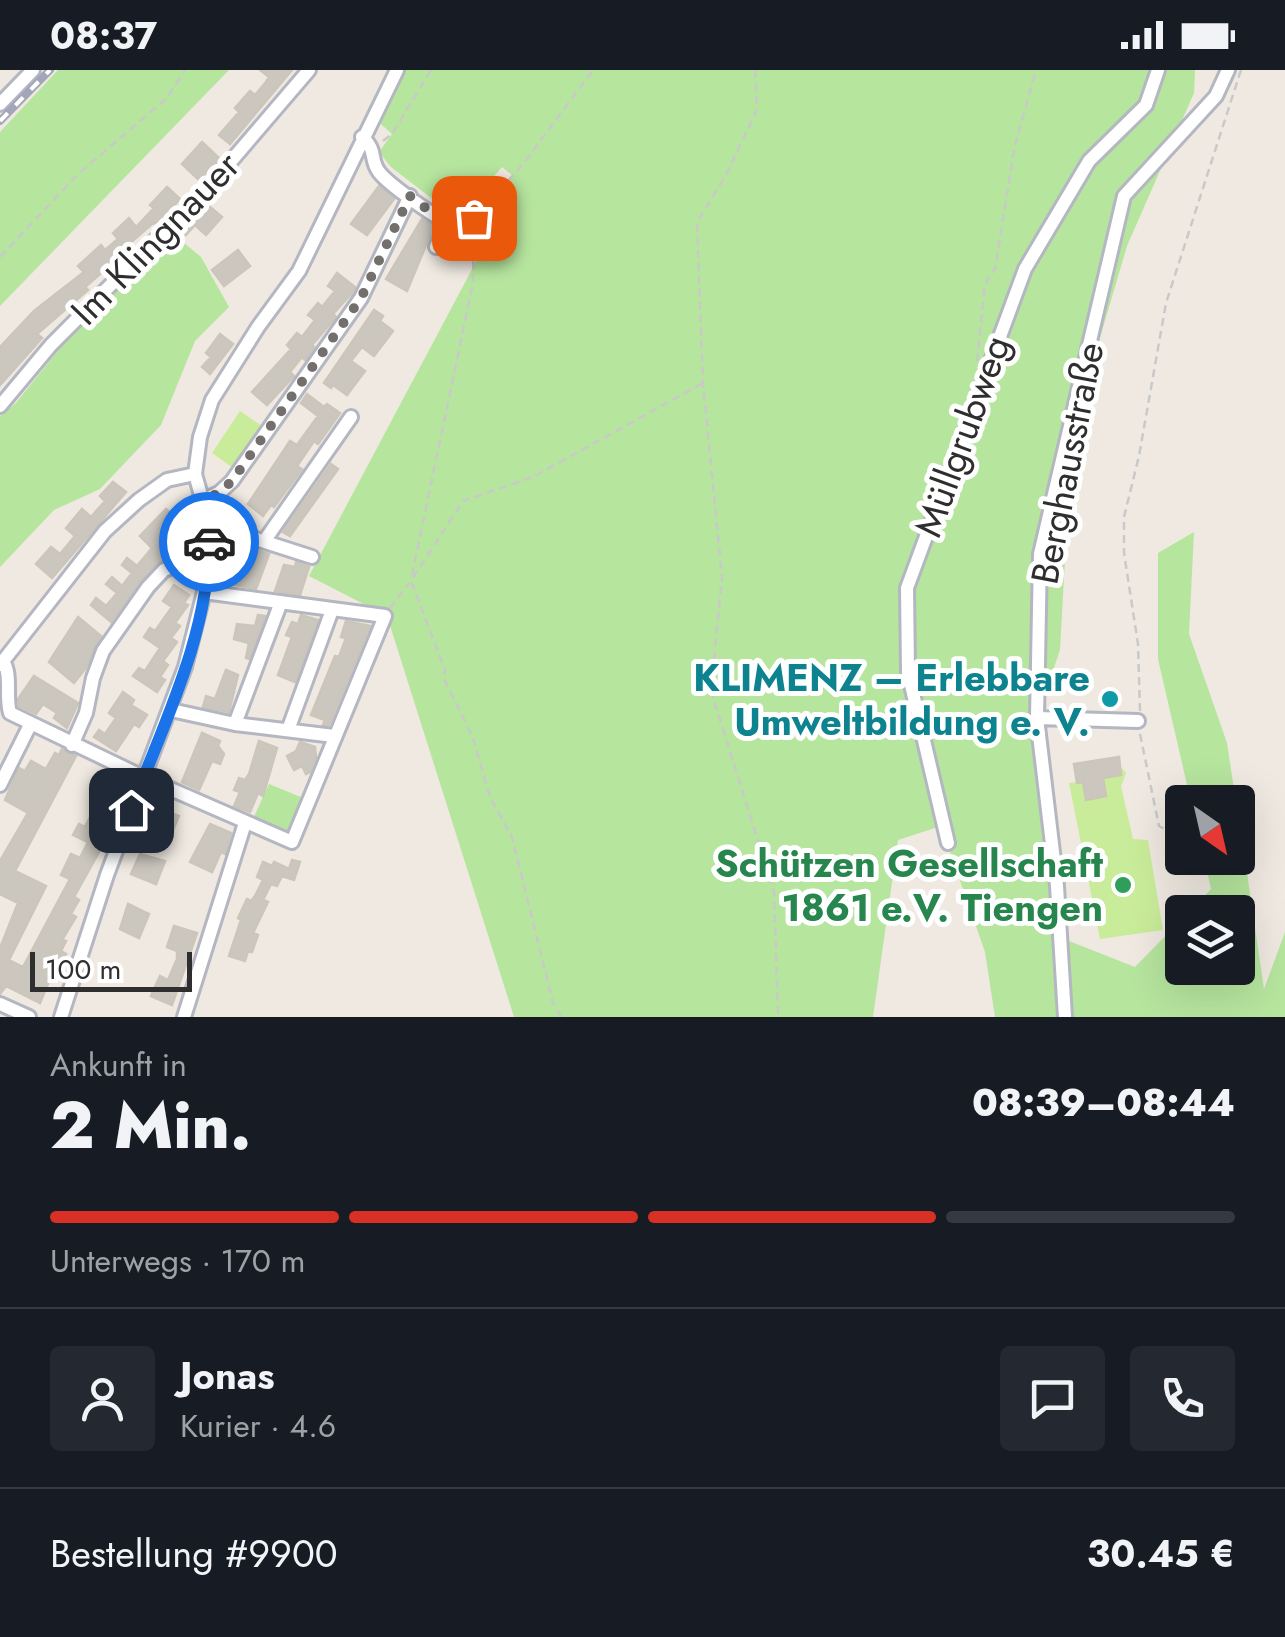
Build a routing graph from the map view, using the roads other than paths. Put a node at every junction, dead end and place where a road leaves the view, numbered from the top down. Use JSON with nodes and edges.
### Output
{"nodes":[{"id":1,"x":33,"y":70,"type":"edge"},
{"id":2,"x":309,"y":70,"type":"edge"},
{"id":3,"x":397,"y":70,"type":"edge"},
{"id":4,"x":1158,"y":70,"type":"edge"},
{"id":5,"x":1228,"y":70,"type":"edge"},
{"id":6,"x":0,"y":104,"type":"edge"},
{"id":7,"x":367,"y":141,"type":"junction"},
{"id":8,"x":410,"y":196,"type":"junction"},
{"id":9,"x":474,"y":218,"type":"road end"},
{"id":10,"x":447,"y":222,"type":"junction"},
{"id":11,"x":436,"y":246,"type":"dead end"},
{"id":12,"x":0,"y":406,"type":"edge"},
{"id":13,"x":350,"y":417,"type":"dead end"},
{"id":14,"x":195,"y":474,"type":"junction"},
{"id":15,"x":204,"y":500,"type":"junction"},
{"id":16,"x":209,"y":524,"type":"junction"},
{"id":17,"x":265,"y":540,"type":"junction"},
{"id":18,"x":312,"y":557,"type":"dead end"},
{"id":19,"x":209,"y":563,"type":"junction"},
{"id":20,"x":204,"y":592,"type":"junction"},
{"id":21,"x":281,"y":602,"type":"junction"},
{"id":22,"x":332,"y":610,"type":"junction"},
{"id":23,"x":1,"y":663,"type":"edge"},
{"id":24,"x":170,"y":710,"type":"junction"},
{"id":25,"x":1037,"y":718,"type":"junction"},
{"id":26,"x":1138,"y":722,"type":"road end"},
{"id":27,"x":235,"y":724,"type":"junction"},
{"id":28,"x":30,"y":725,"type":"junction"},
{"id":29,"x":288,"y":730,"type":"junction"},
{"id":30,"x":334,"y":736,"type":"junction"},
{"id":31,"x":72,"y":745,"type":"junction"},
{"id":32,"x":143,"y":777,"type":"junction"},
{"id":33,"x":0,"y":785,"type":"edge"},
{"id":34,"x":244,"y":823,"type":"junction"},
{"id":35,"x":948,"y":843,"type":"dead end"},
{"id":36,"x":0,"y":1004,"type":"edge"},
{"id":37,"x":29,"y":1017,"type":"edge"},
{"id":38,"x":61,"y":1017,"type":"edge"},
{"id":39,"x":184,"y":1017,"type":"edge"},
{"id":40,"x":1066,"y":1017,"type":"edge"}],
"edges":[{"from":1,"to":6,"type":"street"},
{"from":2,"to":12,"type":"street","name":"Im Klingnauer"},
{"from":3,"to":7,"type":"street"},
{"from":4,"to":35,"type":"street","name":"Müllgrubweg"},
{"from":5,"to":25,"type":"street","name":"Berghausstraße"},
{"from":7,"to":8,"type":"street"},
{"from":7,"to":14,"type":"street"},
{"from":8,"to":10,"type":"street"},
{"from":8,"to":15,"type":"street"},
{"from":9,"to":10,"type":"street"},
{"from":10,"to":11,"type":"street"},
{"from":13,"to":17,"type":"street"},
{"from":14,"to":15,"type":"street"},
{"from":14,"to":23,"type":"street"},
{"from":15,"to":16,"type":"street"},
{"from":16,"to":17,"type":"street"},
{"from":16,"to":19,"type":"street"},
{"from":17,"to":18,"type":"street"},
{"from":19,"to":20,"type":"street"},
{"from":19,"to":31,"type":"street"},
{"from":20,"to":21,"type":"street"},
{"from":20,"to":24,"type":"street"},
{"from":21,"to":22,"type":"street"},
{"from":21,"to":27,"type":"street"},
{"from":22,"to":29,"type":"street"},
{"from":22,"to":30,"type":"street"},
{"from":23,"to":28,"type":"street"},
{"from":24,"to":27,"type":"street"},
{"from":24,"to":32,"type":"street"},
{"from":25,"to":26,"type":"street"},
{"from":25,"to":40,"type":"street","name":"Berghausstraße"},
{"from":27,"to":29,"type":"street"},
{"from":28,"to":31,"type":"street"},
{"from":28,"to":33,"type":"street"},
{"from":29,"to":30,"type":"street"},
{"from":30,"to":34,"type":"street"},
{"from":31,"to":32,"type":"street"},
{"from":32,"to":34,"type":"street"},
{"from":32,"to":38,"type":"street"},
{"from":34,"to":39,"type":"street"},
{"from":36,"to":37,"type":"street"}]}
